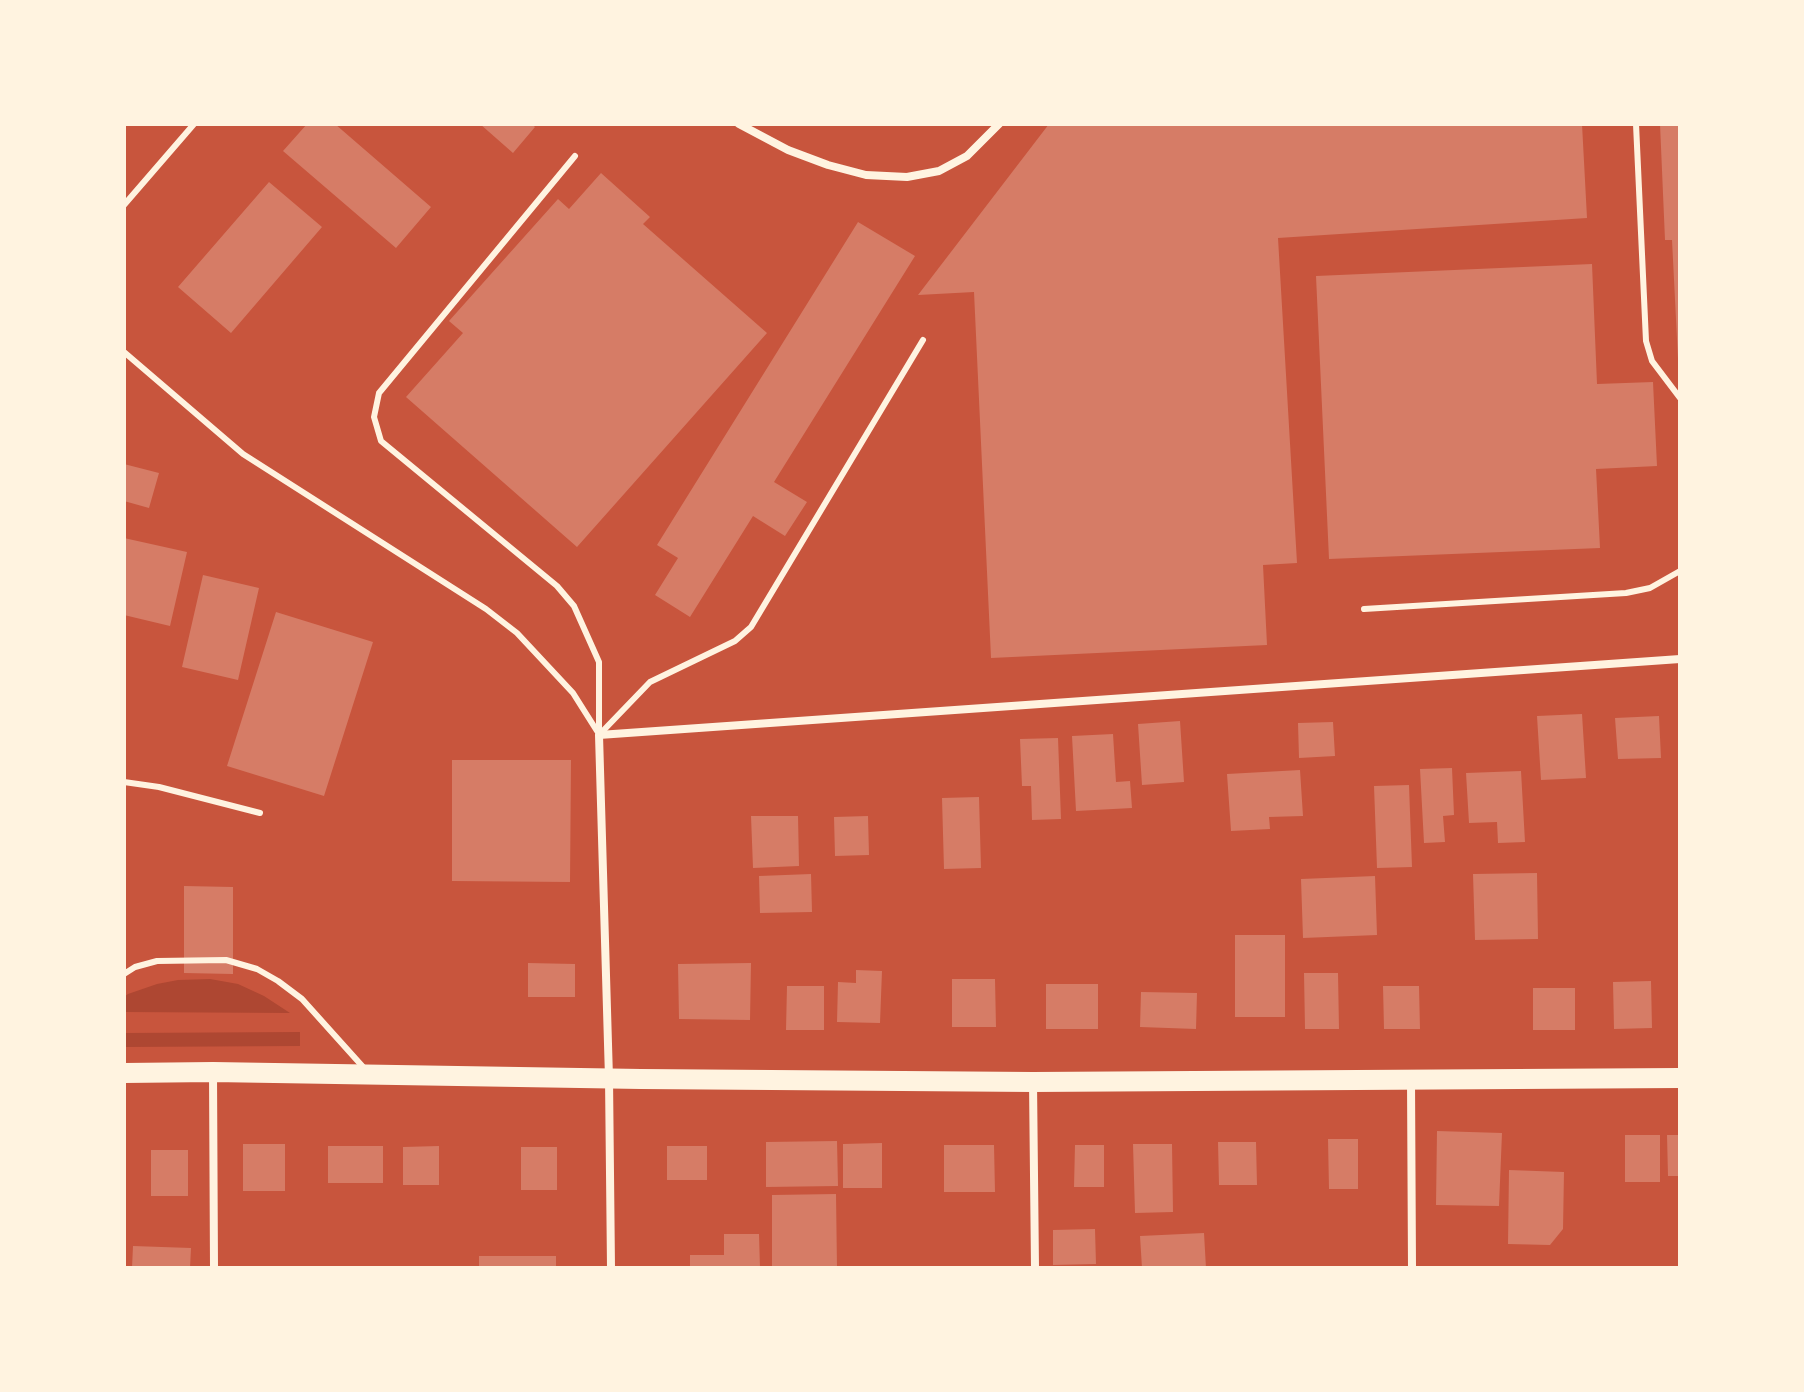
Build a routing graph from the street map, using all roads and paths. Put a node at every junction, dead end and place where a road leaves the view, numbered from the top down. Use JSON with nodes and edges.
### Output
{"nodes":[{"id":1,"x":194,"y":124,"type":"edge"},
{"id":2,"x":739,"y":124,"type":"edge"},
{"id":3,"x":999,"y":124,"type":"edge"},
{"id":4,"x":1636,"y":124,"type":"edge"},
{"id":5,"x":575,"y":156,"type":"dead end"},
{"id":6,"x":124,"y":205,"type":"edge"},
{"id":7,"x":923,"y":340,"type":"dead end"},
{"id":8,"x":124,"y":352,"type":"edge"},
{"id":9,"x":1680,"y":398,"type":"edge"},
{"id":10,"x":1680,"y":571,"type":"edge"},
{"id":11,"x":1364,"y":609,"type":"dead end"},
{"id":12,"x":1680,"y":659,"type":"edge"},
{"id":13,"x":599,"y":735,"type":"junction"},
{"id":14,"x":124,"y":782,"type":"edge"},
{"id":15,"x":260,"y":813,"type":"dead end"},
{"id":16,"x":124,"y":974,"type":"edge"},
{"id":17,"x":213,"y":1072,"type":"junction"},
{"id":18,"x":124,"y":1073,"type":"edge"},
{"id":19,"x":369,"y":1074,"type":"junction"},
{"id":20,"x":609,"y":1078,"type":"junction"},
{"id":21,"x":1680,"y":1078,"type":"edge"},
{"id":22,"x":1411,"y":1079,"type":"junction"},
{"id":23,"x":1033,"y":1082,"type":"junction"},
{"id":24,"x":214,"y":1268,"type":"edge"},
{"id":25,"x":611,"y":1268,"type":"edge"},
{"id":26,"x":1035,"y":1268,"type":"edge"},
{"id":27,"x":1412,"y":1268,"type":"edge"}],
"edges":[{"from":1,"to":6,"type":"lane"},
{"from":2,"to":3,"type":"street"},
{"from":4,"to":9,"type":"lane"},
{"from":5,"to":13,"type":"lane"},
{"from":7,"to":13,"type":"lane"},
{"from":8,"to":13,"type":"lane"},
{"from":10,"to":11,"type":"lane"},
{"from":12,"to":13,"type":"street"},
{"from":13,"to":20,"type":"street"},
{"from":14,"to":15,"type":"lane"},
{"from":16,"to":19,"type":"lane"},
{"from":17,"to":18,"type":"main road"},
{"from":17,"to":19,"type":"main road"},
{"from":17,"to":24,"type":"street"},
{"from":19,"to":20,"type":"main road"},
{"from":20,"to":23,"type":"main road"},
{"from":20,"to":25,"type":"street"},
{"from":21,"to":22,"type":"main road"},
{"from":22,"to":23,"type":"main road"},
{"from":22,"to":27,"type":"street"},
{"from":23,"to":26,"type":"street"}]}
